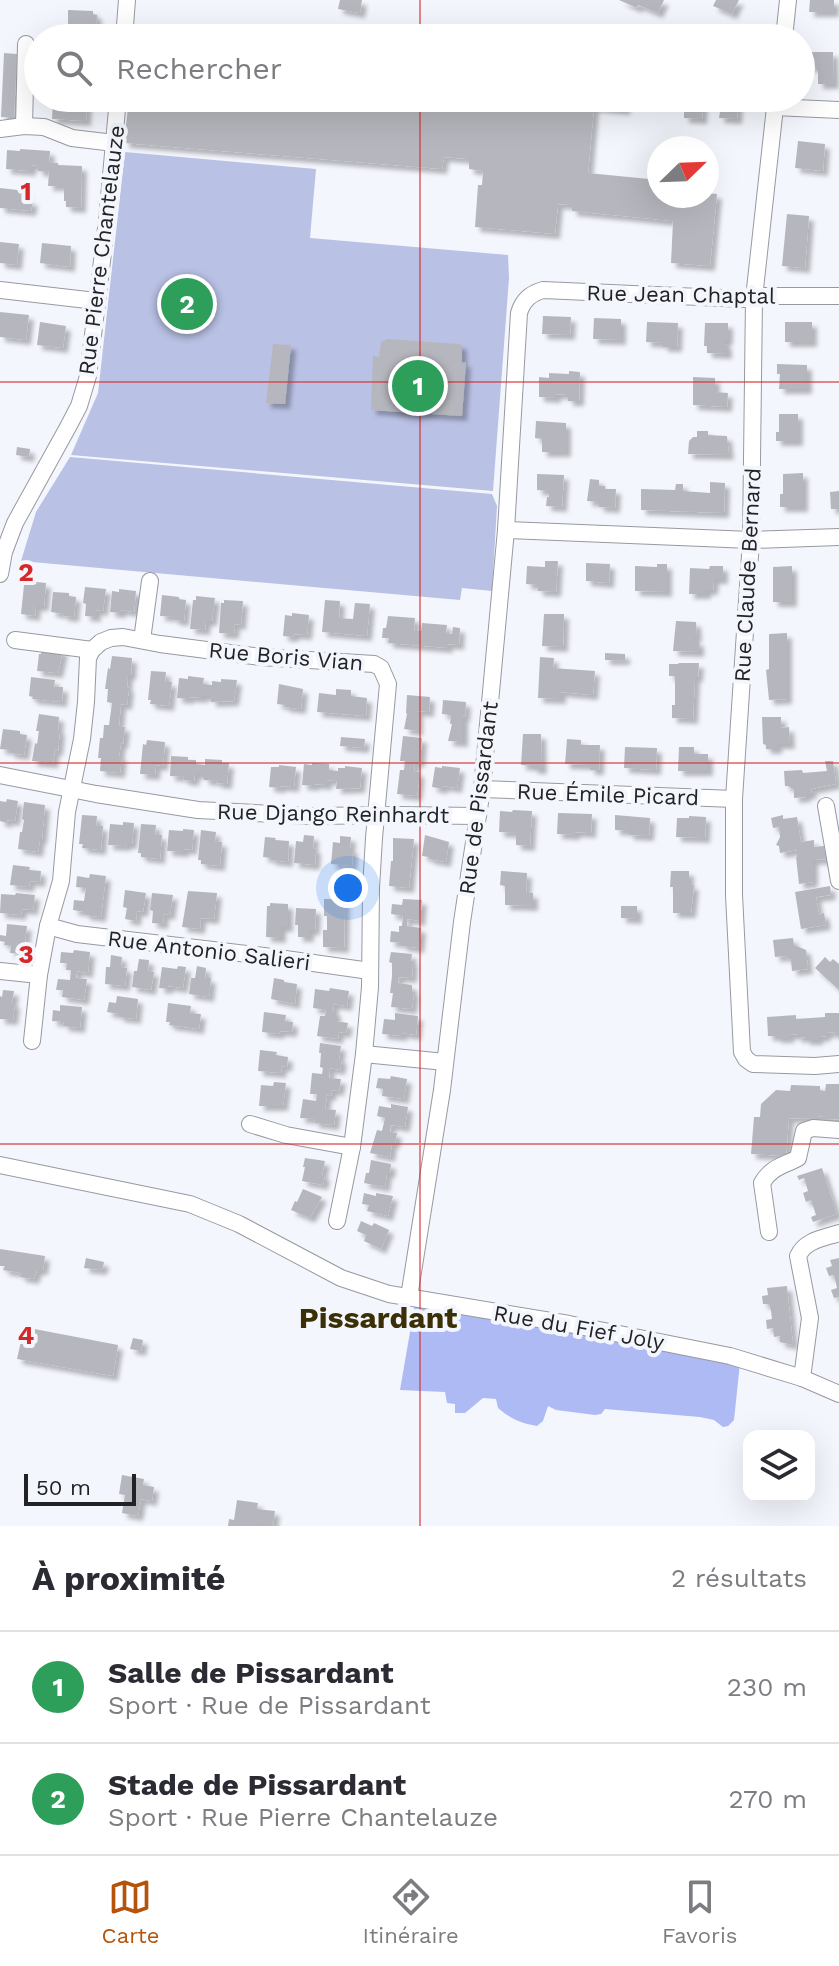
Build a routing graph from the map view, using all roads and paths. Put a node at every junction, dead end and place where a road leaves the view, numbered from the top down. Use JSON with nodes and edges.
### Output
{"nodes":[{"id":1,"x":127,"y":0,"type":"edge"},
{"id":2,"x":788,"y":0,"type":"edge"},
{"id":3,"x":125,"y":24,"type":"edge"},
{"id":4,"x":785,"y":24,"type":"edge"},
{"id":5,"x":815,"y":107,"type":"edge"},
{"id":6,"x":839,"y":110,"type":"edge"},
{"id":7,"x":24,"y":112,"type":"edge"},
{"id":8,"x":117,"y":112,"type":"edge"},
{"id":9,"x":774,"y":112,"type":"edge"},
{"id":10,"x":24,"y":126,"type":"junction"},
{"id":11,"x":0,"y":129,"type":"edge"},
{"id":12,"x":114,"y":143,"type":"junction"},
{"id":13,"x":0,"y":290,"type":"edge"},
{"id":14,"x":839,"y":296,"type":"edge"},
{"id":15,"x":754,"y":298,"type":"junction"},
{"id":16,"x":526,"y":299,"type":"joint"},
{"id":17,"x":96,"y":301,"type":"junction"},
{"id":18,"x":506,"y":530,"type":"junction"},
{"id":19,"x":839,"y":537,"type":"edge"},
{"id":20,"x":751,"y":540,"type":"junction"},
{"id":21,"x":2,"y":551,"type":"edge"},
{"id":22,"x":0,"y":574,"type":"edge"},
{"id":23,"x":150,"y":581,"type":"dead end"},
{"id":24,"x":15,"y":640,"type":"dead end"},
{"id":25,"x":142,"y":640,"type":"junction"},
{"id":26,"x":92,"y":650,"type":"junction"},
{"id":27,"x":0,"y":775,"type":"edge"},
{"id":28,"x":71,"y":789,"type":"junction"},
{"id":29,"x":482,"y":789,"type":"junction"},
{"id":30,"x":734,"y":799,"type":"junction"},
{"id":31,"x":826,"y":806,"type":"dead end"},
{"id":32,"x":376,"y":816,"type":"junction"},
{"id":33,"x":477,"y":816,"type":"junction"},
{"id":34,"x":839,"y":881,"type":"edge"},
{"id":35,"x":48,"y":926,"type":"junction"},
{"id":36,"x":0,"y":971,"type":"edge"},
{"id":37,"x":370,"y":971,"type":"junction"},
{"id":38,"x":39,"y":975,"type":"junction"},
{"id":39,"x":32,"y":1041,"type":"dead end"},
{"id":40,"x":364,"y":1054,"type":"junction"},
{"id":41,"x":445,"y":1062,"type":"junction"},
{"id":42,"x":839,"y":1064,"type":"edge"},
{"id":43,"x":250,"y":1124,"type":"dead end"},
{"id":44,"x":839,"y":1130,"type":"edge"},
{"id":45,"x":352,"y":1147,"type":"junction"},
{"id":46,"x":0,"y":1165,"type":"edge"},
{"id":47,"x":337,"y":1221,"type":"dead end"},
{"id":48,"x":769,"y":1232,"type":"dead end"},
{"id":49,"x":839,"y":1233,"type":"edge"},
{"id":50,"x":409,"y":1297,"type":"junction"},
{"id":51,"x":802,"y":1378,"type":"junction"},
{"id":52,"x":839,"y":1394,"type":"edge"}],
"edges":[{"from":1,"to":3,"type":"street"},
{"from":2,"to":4,"type":"street"},
{"from":5,"to":6,"type":"street"},
{"from":7,"to":10,"type":"street"},
{"from":8,"to":12,"type":"street","name":"Rue Pierre Chantelauze"},
{"from":9,"to":15,"type":"street","name":"Rue Claude Bernard"},
{"from":10,"to":11,"type":"street"},
{"from":10,"to":12,"type":"street"},
{"from":12,"to":17,"type":"street","name":"Rue Pierre Chantelauze"},
{"from":13,"to":17,"type":"street"},
{"from":14,"to":15,"type":"street","name":"Rue Jean Chaptal"},
{"from":15,"to":16,"type":"street","name":"Rue Jean Chaptal"},
{"from":15,"to":20,"type":"street","name":"Rue Claude Bernard"},
{"from":16,"to":18,"type":"street","name":"Rue de Pissardant"},
{"from":17,"to":21,"type":"street","name":"Rue Pierre Chantelauze"},
{"from":18,"to":20,"type":"street"},
{"from":18,"to":29,"type":"street","name":"Rue de Pissardant"},
{"from":19,"to":20,"type":"street"},
{"from":20,"to":30,"type":"street","name":"Rue Claude Bernard"},
{"from":21,"to":22,"type":"street","name":"Rue Pierre Chantelauze"},
{"from":23,"to":25,"type":"street"},
{"from":24,"to":26,"type":"street","name":"Rue Boris Vian"},
{"from":25,"to":26,"type":"street","name":"Rue Boris Vian"},
{"from":25,"to":32,"type":"street","name":"Rue Boris Vian"},
{"from":26,"to":28,"type":"street"},
{"from":27,"to":28,"type":"street","name":"Rue Django Reinhardt"},
{"from":28,"to":32,"type":"street","name":"Rue Django Reinhardt"},
{"from":28,"to":35,"type":"street"},
{"from":29,"to":30,"type":"street","name":"Rue Émile Picard"},
{"from":29,"to":33,"type":"street","name":"Rue de Pissardant"},
{"from":30,"to":42,"type":"street","name":"Rue Claude Bernard"},
{"from":31,"to":34,"type":"street"},
{"from":32,"to":33,"type":"street","name":"Rue Django Reinhardt"},
{"from":32,"to":37,"type":"street"},
{"from":33,"to":41,"type":"street","name":"Rue de Pissardant"},
{"from":35,"to":37,"type":"street","name":"Rue Antonio Salieri"},
{"from":35,"to":38,"type":"street"},
{"from":36,"to":38,"type":"street"},
{"from":37,"to":40,"type":"street"},
{"from":38,"to":39,"type":"street"},
{"from":40,"to":41,"type":"street"},
{"from":40,"to":45,"type":"street"},
{"from":41,"to":50,"type":"street","name":"Rue de Pissardant"},
{"from":43,"to":45,"type":"street"},
{"from":44,"to":48,"type":"street"},
{"from":45,"to":47,"type":"street"},
{"from":46,"to":50,"type":"street","name":"Rue du Fief Joly"},
{"from":49,"to":51,"type":"street"},
{"from":50,"to":51,"type":"street","name":"Rue du Fief Joly"},
{"from":51,"to":52,"type":"street","name":"Rue du Fief Joly"}]}
